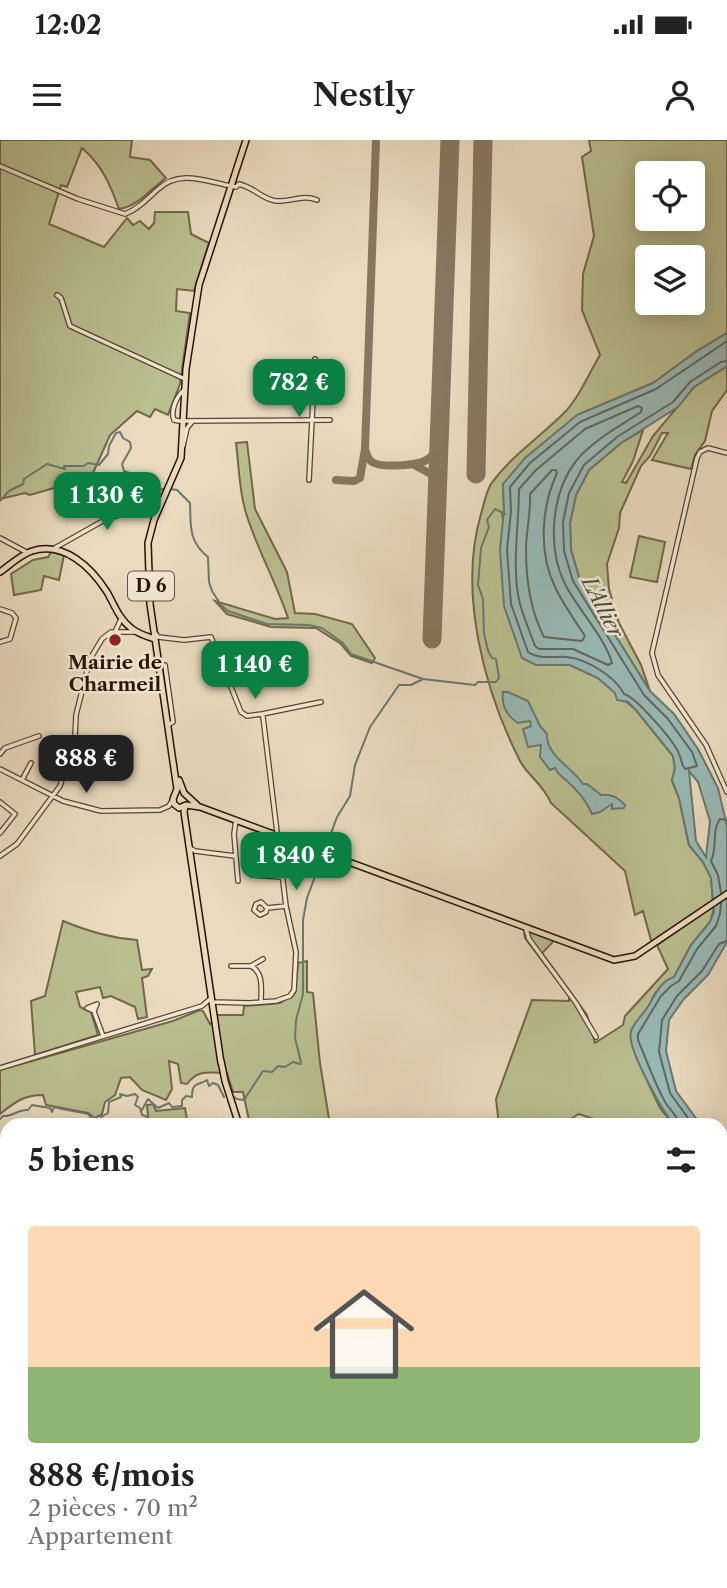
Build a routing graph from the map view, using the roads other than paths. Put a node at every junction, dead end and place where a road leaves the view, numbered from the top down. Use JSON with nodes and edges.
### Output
{"nodes":[{"id":1,"x":245,"y":143,"type":"edge"},
{"id":2,"x":0,"y":166,"type":"edge"},
{"id":3,"x":232,"y":186,"type":"junction"},
{"id":4,"x":317,"y":200,"type":"dead end"},
{"id":5,"x":57,"y":295,"type":"dead end"},
{"id":6,"x":316,"y":359,"type":"dead end"},
{"id":7,"x":185,"y":379,"type":"junction"},
{"id":8,"x":184,"y":390,"type":"junction"},
{"id":9,"x":186,"y":420,"type":"junction"},
{"id":10,"x":197,"y":420,"type":"junction"},
{"id":11,"x":311,"y":420,"type":"junction"},
{"id":12,"x":330,"y":420,"type":"dead end"},
{"id":13,"x":183,"y":446,"type":"junction"},
{"id":14,"x":727,"y":453,"type":"edge"},
{"id":15,"x":309,"y":480,"type":"dead end"},
{"id":16,"x":159,"y":510,"type":"junction"},
{"id":17,"x":0,"y":538,"type":"edge"},
{"id":18,"x":53,"y":549,"type":"junction"},
{"id":19,"x":28,"y":553,"type":"junction"},
{"id":20,"x":0,"y":572,"type":"edge"},
{"id":21,"x":0,"y":609,"type":"edge"},
{"id":22,"x":122,"y":619,"type":"junction"},
{"id":23,"x":115,"y":632,"type":"junction"},
{"id":24,"x":136,"y":632,"type":"junction"},
{"id":25,"x":155,"y":636,"type":"junction"},
{"id":26,"x":0,"y":642,"type":"edge"},
{"id":27,"x":167,"y":698,"type":"junction"},
{"id":28,"x":321,"y":702,"type":"dead end"},
{"id":29,"x":262,"y":714,"type":"junction"},
{"id":30,"x":169,"y":725,"type":"junction"},
{"id":31,"x":39,"y":736,"type":"dead end"},
{"id":32,"x":0,"y":754,"type":"edge"},
{"id":33,"x":31,"y":763,"type":"dead end"},
{"id":34,"x":0,"y":769,"type":"edge"},
{"id":35,"x":22,"y":780,"type":"junction"},
{"id":36,"x":727,"y":792,"type":"edge"},
{"id":37,"x":186,"y":795,"type":"junction"},
{"id":38,"x":174,"y":796,"type":"junction"},
{"id":39,"x":54,"y":797,"type":"junction"},
{"id":40,"x":0,"y":802,"type":"edge"},
{"id":41,"x":174,"y":806,"type":"junction"},
{"id":42,"x":191,"y":806,"type":"junction"},
{"id":43,"x":236,"y":820,"type":"junction"},
{"id":44,"x":0,"y":833,"type":"edge"},
{"id":45,"x":277,"y":836,"type":"junction"},
{"id":46,"x":193,"y":853,"type":"junction"},
{"id":47,"x":0,"y":856,"type":"edge"},
{"id":48,"x":235,"y":856,"type":"junction"},
{"id":49,"x":192,"y":872,"type":"junction"},
{"id":50,"x":252,"y":875,"type":"dead end"},
{"id":51,"x":282,"y":877,"type":"junction"},
{"id":52,"x":238,"y":881,"type":"dead end"},
{"id":53,"x":727,"y":894,"type":"edge"},
{"id":54,"x":286,"y":906,"type":"junction"},
{"id":55,"x":267,"y":908,"type":"dead end"},
{"id":56,"x":526,"y":929,"type":"junction"},
{"id":57,"x":262,"y":958,"type":"dead end"},
{"id":58,"x":251,"y":965,"type":"junction"},
{"id":59,"x":231,"y":967,"type":"dead end"},
{"id":60,"x":261,"y":1002,"type":"junction"},
{"id":61,"x":212,"y":1005,"type":"junction"},
{"id":62,"x":202,"y":1006,"type":"junction"},
{"id":63,"x":93,"y":1008,"type":"dead end"},
{"id":64,"x":103,"y":1036,"type":"junction"},
{"id":65,"x":596,"y":1037,"type":"dead end"},
{"id":66,"x":0,"y":1068,"type":"edge"},
{"id":67,"x":237,"y":1118,"type":"edge"}],
"edges":[{"from":1,"to":3,"type":"main road","number":"D 6"},
{"from":2,"to":3,"type":"street"},
{"from":3,"to":4,"type":"street"},
{"from":3,"to":7,"type":"main road","number":"D 6"},
{"from":5,"to":7,"type":"street"},
{"from":6,"to":11,"type":"street"},
{"from":7,"to":8,"type":"main road","number":"D 6"},
{"from":8,"to":9,"type":"main road","number":"D 6"},
{"from":8,"to":9,"type":"street"},
{"from":9,"to":10,"type":"street"},
{"from":9,"to":13,"type":"main road","number":"D 6"},
{"from":10,"to":11,"type":"street"},
{"from":10,"to":13,"type":"street"},
{"from":11,"to":12,"type":"street"},
{"from":11,"to":15,"type":"street"},
{"from":13,"to":16,"type":"main road","number":"D 6"},
{"from":14,"to":36,"type":"street"},
{"from":16,"to":18,"type":"street"},
{"from":16,"to":25,"type":"main road","number":"D 6"},
{"from":16,"to":25,"type":"main road","number":"D 6"},
{"from":17,"to":19,"type":"street"},
{"from":18,"to":19,"type":"main road"},
{"from":18,"to":22,"type":"main road"},
{"from":19,"to":20,"type":"main road"},
{"from":21,"to":26,"type":"street"},
{"from":22,"to":23,"type":"street"},
{"from":22,"to":24,"type":"main road"},
{"from":23,"to":24,"type":"street"},
{"from":23,"to":39,"type":"street"},
{"from":24,"to":25,"type":"main road"},
{"from":25,"to":27,"type":"main road","number":"D 6"},
{"from":25,"to":27,"type":"main road","number":"D 6"},
{"from":25,"to":29,"type":"street"},
{"from":27,"to":30,"type":"main road","number":"D 6"},
{"from":28,"to":29,"type":"street"},
{"from":29,"to":45,"type":"street"},
{"from":30,"to":37,"type":"main road","number":"D 6"},
{"from":30,"to":38,"type":"main road","number":"D 6"},
{"from":31,"to":32,"type":"street"},
{"from":33,"to":35,"type":"street"},
{"from":34,"to":35,"type":"street"},
{"from":35,"to":39,"type":"street"},
{"from":37,"to":38,"type":"main road"},
{"from":37,"to":42,"type":"main road"},
{"from":37,"to":42,"type":"main road"},
{"from":38,"to":41,"type":"main road"},
{"from":39,"to":41,"type":"street"},
{"from":39,"to":47,"type":"street"},
{"from":40,"to":44,"type":"street"},
{"from":41,"to":42,"type":"main road"},
{"from":41,"to":49,"type":"main road"},
{"from":42,"to":43,"type":"main road"},
{"from":42,"to":46,"type":"main road"},
{"from":43,"to":45,"type":"main road"},
{"from":43,"to":48,"type":"street"},
{"from":45,"to":51,"type":"street"},
{"from":45,"to":56,"type":"main road"},
{"from":46,"to":48,"type":"street"},
{"from":46,"to":49,"type":"main road"},
{"from":48,"to":52,"type":"street"},
{"from":49,"to":61,"type":"main road"},
{"from":50,"to":51,"type":"street"},
{"from":51,"to":54,"type":"street"},
{"from":53,"to":56,"type":"main road"},
{"from":54,"to":55,"type":"street"},
{"from":54,"to":60,"type":"street"},
{"from":56,"to":65,"type":"street"},
{"from":57,"to":58,"type":"street"},
{"from":58,"to":59,"type":"street"},
{"from":58,"to":60,"type":"street"},
{"from":60,"to":61,"type":"street"},
{"from":61,"to":62,"type":"street"},
{"from":61,"to":62,"type":"street"},
{"from":61,"to":67,"type":"main road"},
{"from":62,"to":64,"type":"street"},
{"from":63,"to":64,"type":"street"},
{"from":64,"to":66,"type":"street"}]}
